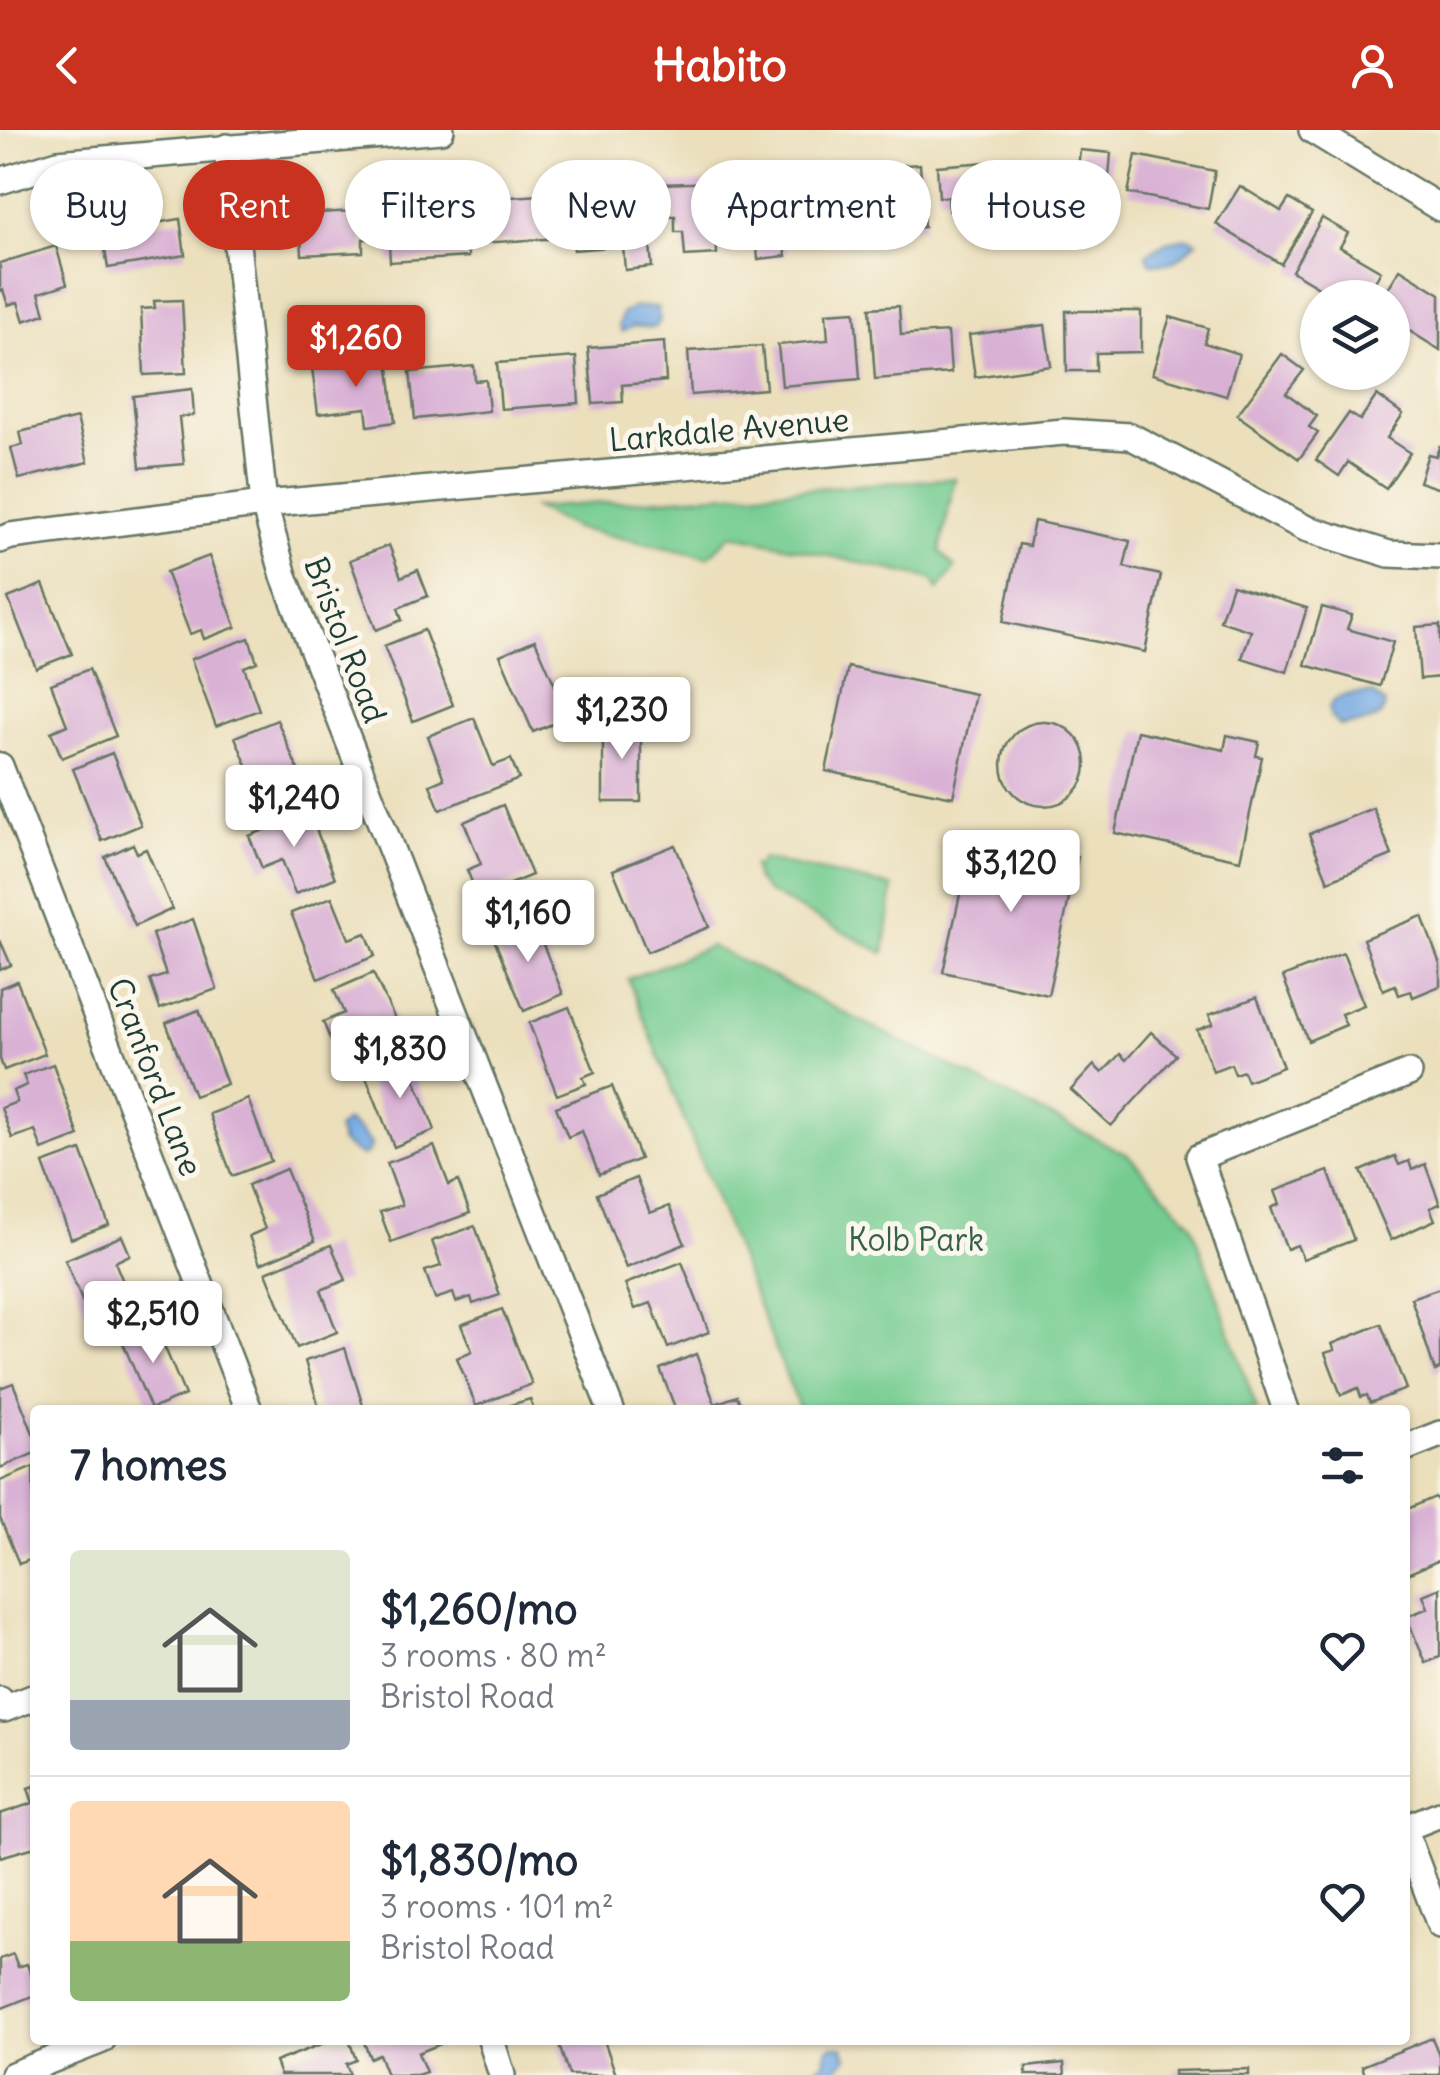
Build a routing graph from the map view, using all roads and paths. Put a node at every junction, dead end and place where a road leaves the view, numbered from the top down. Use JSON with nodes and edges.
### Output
{"nodes":[{"id":1,"x":441,"y":130,"type":"edge"},
{"id":2,"x":1312,"y":130,"type":"edge"},
{"id":3,"x":227,"y":147,"type":"junction"},
{"id":4,"x":0,"y":181,"type":"edge"},
{"id":5,"x":1440,"y":208,"type":"edge"},
{"id":6,"x":264,"y":504,"type":"junction"},
{"id":7,"x":0,"y":540,"type":"edge"},
{"id":8,"x":1440,"y":556,"type":"edge"},
{"id":9,"x":0,"y":766,"type":"edge"},
{"id":10,"x":1409,"y":1073,"type":"dead end"},
{"id":11,"x":247,"y":1405,"type":"edge"},
{"id":12,"x":608,"y":1405,"type":"edge"},
{"id":13,"x":1284,"y":1405,"type":"edge"},
{"id":14,"x":1440,"y":1434,"type":"edge"},
{"id":15,"x":1410,"y":1446,"type":"edge"},
{"id":16,"x":30,"y":1699,"type":"edge"},
{"id":17,"x":0,"y":1700,"type":"edge"},
{"id":18,"x":1440,"y":1814,"type":"edge"},
{"id":19,"x":1410,"y":1828,"type":"edge"},
{"id":20,"x":1410,"y":1844,"type":"edge"},
{"id":21,"x":1440,"y":1926,"type":"edge"},
{"id":22,"x":89,"y":2045,"type":"edge"},
{"id":23,"x":493,"y":2045,"type":"edge"},
{"id":24,"x":13,"y":2075,"type":"edge"},
{"id":25,"x":502,"y":2075,"type":"edge"}],
"edges":[{"from":1,"to":3,"type":"street"},
{"from":2,"to":5,"type":"street"},
{"from":3,"to":4,"type":"street"},
{"from":3,"to":6,"type":"street","name":"Bristol Road"},
{"from":6,"to":7,"type":"street","name":"Larkdale Avenue"},
{"from":6,"to":8,"type":"street","name":"Larkdale Avenue"},
{"from":6,"to":12,"type":"street","name":"Bristol Road"},
{"from":9,"to":11,"type":"street","name":"Cranford Lane"},
{"from":10,"to":13,"type":"street"},
{"from":14,"to":15,"type":"street"},
{"from":16,"to":17,"type":"street"},
{"from":18,"to":19,"type":"street"},
{"from":20,"to":21,"type":"street"},
{"from":22,"to":24,"type":"street"},
{"from":23,"to":25,"type":"street"}]}
